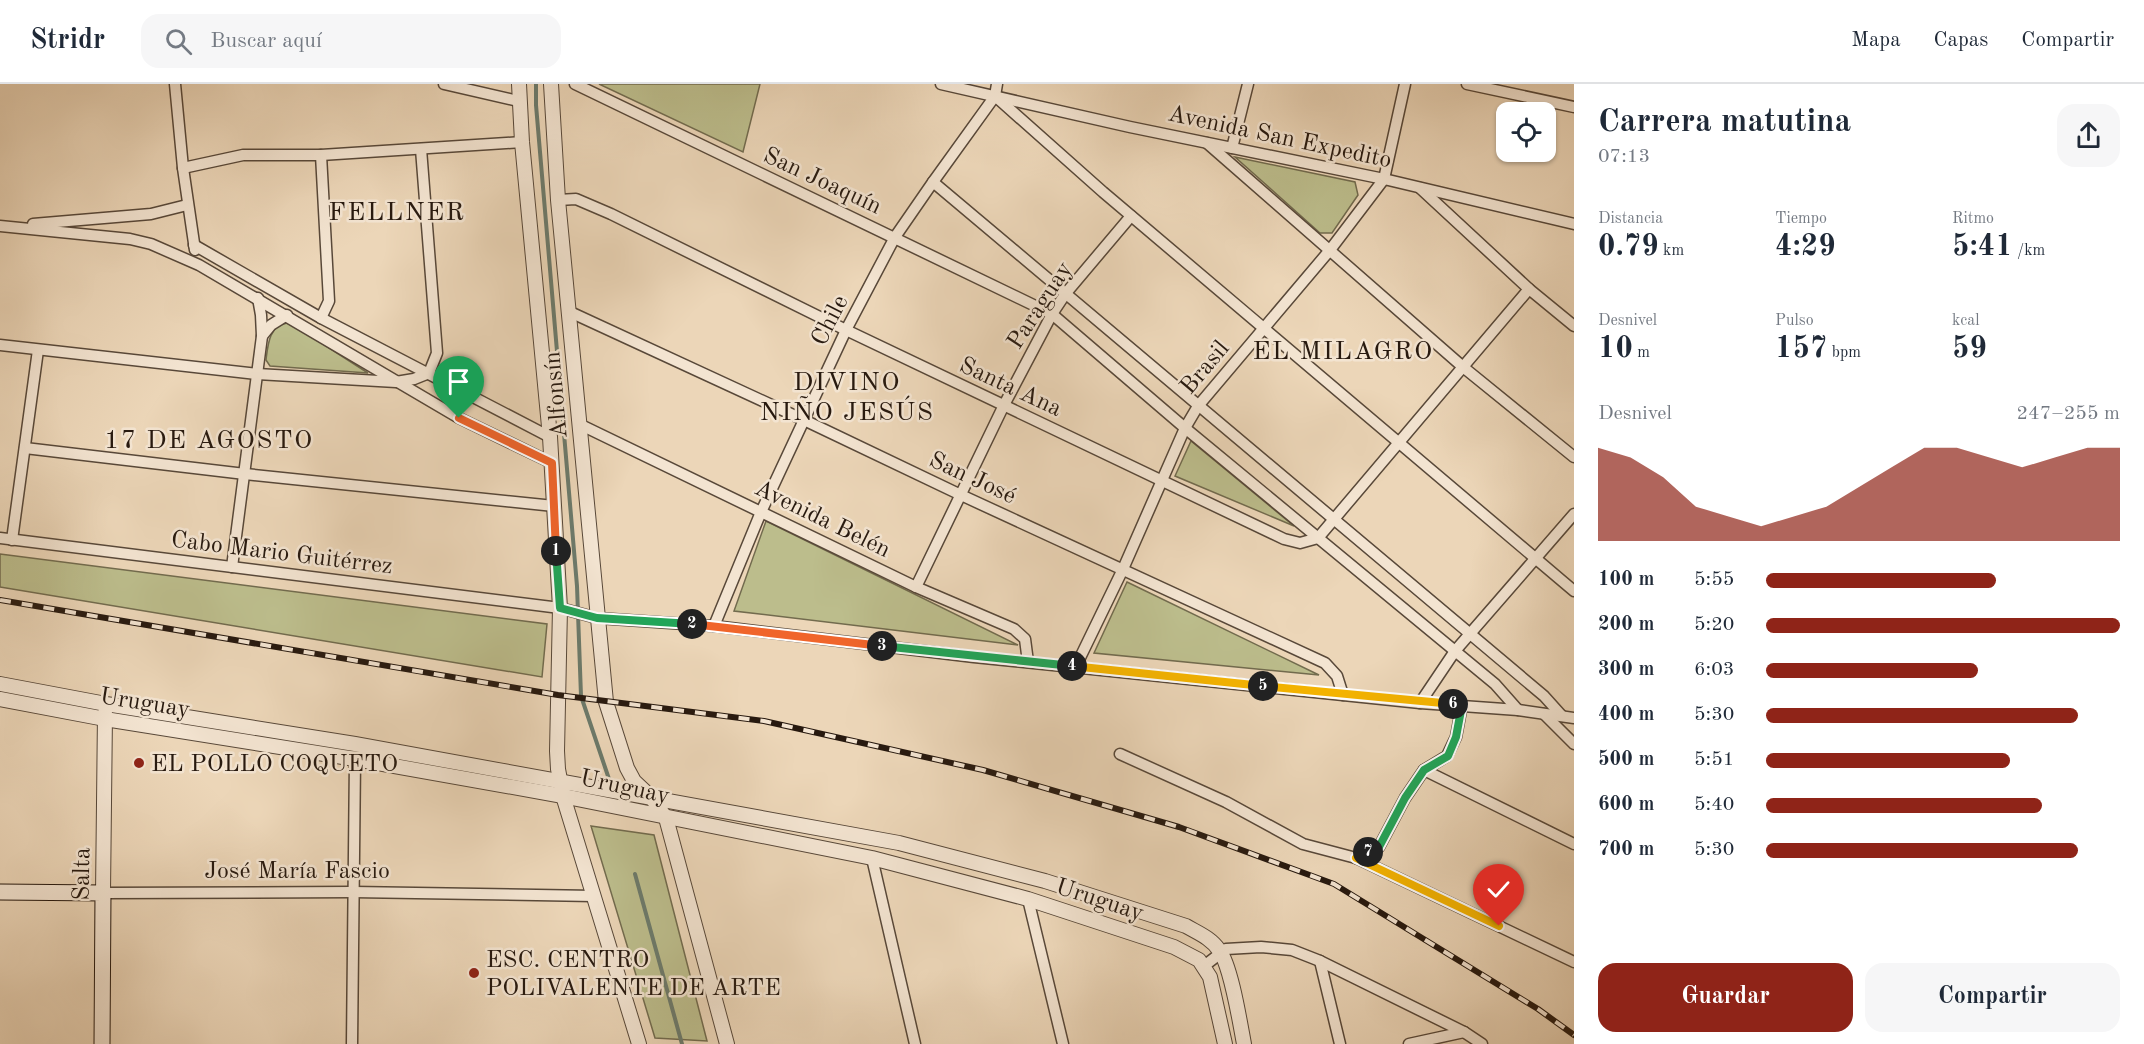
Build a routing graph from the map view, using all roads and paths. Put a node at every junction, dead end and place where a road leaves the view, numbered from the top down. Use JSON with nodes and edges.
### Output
{"nodes":[{"id":1,"x":175,"y":84,"type":"edge"},
{"id":2,"x":444,"y":84,"type":"edge"},
{"id":3,"x":519,"y":84,"type":"edge"},
{"id":4,"x":551,"y":84,"type":"edge"},
{"id":5,"x":575,"y":84,"type":"edge"},
{"id":6,"x":941,"y":84,"type":"edge"},
{"id":7,"x":997,"y":84,"type":"edge"},
{"id":8,"x":1248,"y":84,"type":"edge"},
{"id":9,"x":1405,"y":84,"type":"edge"},
{"id":10,"x":1467,"y":84,"type":"edge"},
{"id":11,"x":995,"y":96,"type":"junction"},
{"id":12,"x":518,"y":100,"type":"junction"},
{"id":13,"x":1574,"y":107,"type":"edge"},
{"id":14,"x":522,"y":142,"type":"junction"},
{"id":15,"x":1207,"y":142,"type":"junction"},
{"id":16,"x":1232,"y":148,"type":"junction"},
{"id":17,"x":421,"y":149,"type":"junction"},
{"id":18,"x":321,"y":155,"type":"junction"},
{"id":19,"x":183,"y":168,"type":"junction"},
{"id":20,"x":1384,"y":179,"type":"junction"},
{"id":21,"x":933,"y":182,"type":"junction"},
{"id":22,"x":1418,"y":187,"type":"junction"},
{"id":23,"x":558,"y":200,"type":"junction"},
{"id":24,"x":187,"y":205,"type":"junction"},
{"id":25,"x":1131,"y":216,"type":"junction"},
{"id":26,"x":1574,"y":224,"type":"edge"},
{"id":27,"x":3,"y":226,"type":"edge"},
{"id":28,"x":895,"y":237,"type":"junction"},
{"id":29,"x":194,"y":246,"type":"junction"},
{"id":30,"x":1330,"y":250,"type":"junction"},
{"id":31,"x":199,"y":265,"type":"junction"},
{"id":32,"x":1529,"y":289,"type":"junction"},
{"id":33,"x":1066,"y":293,"type":"junction"},
{"id":34,"x":258,"y":298,"type":"junction"},
{"id":35,"x":570,"y":312,"type":"junction"},
{"id":36,"x":1052,"y":314,"type":"junction"},
{"id":37,"x":287,"y":315,"type":"junction"},
{"id":38,"x":321,"y":318,"type":"junction"},
{"id":39,"x":1574,"y":326,"type":"edge"},
{"id":40,"x":1265,"y":329,"type":"junction"},
{"id":41,"x":846,"y":330,"type":"junction"},
{"id":42,"x":262,"y":336,"type":"junction"},
{"id":43,"x":0,"y":345,"type":"edge"},
{"id":44,"x":38,"y":350,"type":"junction"},
{"id":45,"x":1464,"y":367,"type":"junction"},
{"id":46,"x":429,"y":373,"type":"junction"},
{"id":47,"x":257,"y":374,"type":"junction"},
{"id":48,"x":396,"y":382,"type":"junction"},
{"id":49,"x":1004,"y":405,"type":"junction"},
{"id":50,"x":1198,"y":406,"type":"junction"},
{"id":51,"x":804,"y":420,"type":"junction"},
{"id":52,"x":580,"y":425,"type":"junction"},
{"id":53,"x":1185,"y":428,"type":"junction"},
{"id":54,"x":550,"y":437,"type":"junction"},
{"id":55,"x":1399,"y":442,"type":"junction"},
{"id":56,"x":25,"y":448,"type":"junction"},
{"id":57,"x":1574,"y":457,"type":"edge"},
{"id":58,"x":552,"y":463,"type":"junction"},
{"id":59,"x":245,"y":474,"type":"junction"},
{"id":60,"x":1163,"y":481,"type":"junction"},
{"id":61,"x":961,"y":495,"type":"junction"},
{"id":62,"x":554,"y":506,"type":"junction"},
{"id":63,"x":761,"y":512,"type":"junction"},
{"id":64,"x":1574,"y":514,"type":"edge"},
{"id":65,"x":1334,"y":519,"type":"junction"},
{"id":66,"x":0,"y":538,"type":"edge"},
{"id":67,"x":1318,"y":538,"type":"junction"},
{"id":68,"x":12,"y":540,"type":"junction"},
{"id":69,"x":1535,"y":558,"type":"junction"},
{"id":70,"x":232,"y":567,"type":"junction"},
{"id":71,"x":1123,"y":569,"type":"junction"},
{"id":72,"x":916,"y":587,"type":"junction"},
{"id":73,"x":1574,"y":591,"type":"edge"},
{"id":74,"x":566,"y":609,"type":"junction"},
{"id":75,"x":594,"y":618,"type":"junction"},
{"id":76,"x":714,"y":626,"type":"junction"},
{"id":77,"x":1470,"y":633,"type":"junction"},
{"id":78,"x":1455,"y":651,"type":"junction"},
{"id":79,"x":1028,"y":662,"type":"junction"},
{"id":80,"x":1076,"y":666,"type":"junction"},
{"id":81,"x":0,"y":684,"type":"edge"},
{"id":82,"x":1343,"y":694,"type":"junction"},
{"id":83,"x":0,"y":699,"type":"edge"},
{"id":84,"x":1420,"y":703,"type":"junction"},
{"id":85,"x":106,"y":704,"type":"junction"},
{"id":86,"x":1462,"y":705,"type":"junction"},
{"id":87,"x":1518,"y":710,"type":"junction"},
{"id":88,"x":1544,"y":714,"type":"junction"},
{"id":89,"x":1562,"y":716,"type":"junction"},
{"id":90,"x":1574,"y":718,"type":"edge"},
{"id":91,"x":105,"y":719,"type":"junction"},
{"id":92,"x":1574,"y":744,"type":"edge"},
{"id":93,"x":1120,"y":754,"type":"dead end"},
{"id":94,"x":355,"y":759,"type":"junction"},
{"id":95,"x":1424,"y":770,"type":"junction"},
{"id":96,"x":562,"y":789,"type":"junction"},
{"id":97,"x":651,"y":797,"type":"junction"},
{"id":98,"x":666,"y":818,"type":"junction"},
{"id":99,"x":1574,"y":844,"type":"edge"},
{"id":100,"x":872,"y":858,"type":"junction"},
{"id":101,"x":1356,"y":858,"type":"junction"},
{"id":102,"x":0,"y":892,"type":"edge"},
{"id":103,"x":353,"y":892,"type":"junction"},
{"id":104,"x":103,"y":893,"type":"junction"},
{"id":105,"x":594,"y":896,"type":"junction"},
{"id":106,"x":1028,"y":898,"type":"junction"},
{"id":107,"x":1222,"y":952,"type":"junction"},
{"id":108,"x":1573,"y":959,"type":"edge"},
{"id":109,"x":1320,"y":961,"type":"junction"},
{"id":110,"x":1204,"y":966,"type":"junction"},
{"id":111,"x":1464,"y":1032,"type":"junction"},
{"id":112,"x":1447,"y":1040,"type":"edge"},
{"id":113,"x":102,"y":1044,"type":"edge"},
{"id":114,"x":352,"y":1044,"type":"edge"},
{"id":115,"x":639,"y":1044,"type":"edge"},
{"id":116,"x":728,"y":1044,"type":"edge"},
{"id":117,"x":915,"y":1044,"type":"edge"},
{"id":118,"x":1063,"y":1044,"type":"edge"},
{"id":119,"x":1225,"y":1044,"type":"edge"},
{"id":120,"x":1244,"y":1044,"type":"edge"},
{"id":121,"x":1340,"y":1044,"type":"edge"},
{"id":122,"x":1409,"y":1044,"type":"edge"},
{"id":123,"x":1482,"y":1044,"type":"edge"}],
"edges":[{"from":1,"to":19,"type":"street"},
{"from":2,"to":12,"type":"street"},
{"from":3,"to":12,"type":"street","name":"Alfonsín"},
{"from":4,"to":23,"type":"street","name":"Alfonsín"},
{"from":5,"to":28,"type":"street","name":"San Joaquín"},
{"from":6,"to":11,"type":"street","name":"Avenida San Expedito"},
{"from":7,"to":11,"type":"street","name":"Chile"},
{"from":8,"to":16,"type":"street"},
{"from":9,"to":20,"type":"street","name":"Brasil"},
{"from":10,"to":13,"type":"street"},
{"from":11,"to":15,"type":"street","name":"Avenida San Expedito"},
{"from":11,"to":21,"type":"street","name":"Chile"},
{"from":11,"to":25,"type":"street"},
{"from":12,"to":14,"type":"street","name":"Alfonsín"},
{"from":14,"to":17,"type":"street"},
{"from":14,"to":54,"type":"street","name":"Alfonsín"},
{"from":15,"to":16,"type":"street","name":"Avenida San Expedito"},
{"from":15,"to":30,"type":"street"},
{"from":16,"to":20,"type":"street","name":"Avenida San Expedito"},
{"from":17,"to":18,"type":"street"},
{"from":17,"to":46,"type":"street"},
{"from":18,"to":19,"type":"street"},
{"from":18,"to":38,"type":"street"},
{"from":19,"to":24,"type":"street"},
{"from":20,"to":22,"type":"street","name":"Avenida San Expedito"},
{"from":20,"to":30,"type":"street","name":"Brasil"},
{"from":21,"to":28,"type":"street","name":"Chile"},
{"from":21,"to":33,"type":"street"},
{"from":22,"to":26,"type":"street","name":"Avenida San Expedito"},
{"from":22,"to":32,"type":"street"},
{"from":23,"to":35,"type":"street","name":"Alfonsín"},
{"from":23,"to":41,"type":"street","name":"Santa Ana"},
{"from":24,"to":27,"type":"street"},
{"from":24,"to":29,"type":"street"},
{"from":25,"to":33,"type":"street","name":"Paraguay"},
{"from":25,"to":40,"type":"street"},
{"from":27,"to":31,"type":"street"},
{"from":28,"to":36,"type":"street","name":"San Joaquín"},
{"from":28,"to":41,"type":"street","name":"Chile"},
{"from":29,"to":31,"type":"street"},
{"from":29,"to":38,"type":"street"},
{"from":30,"to":40,"type":"street","name":"Brasil"},
{"from":30,"to":45,"type":"street"},
{"from":31,"to":34,"type":"street"},
{"from":32,"to":39,"type":"street"},
{"from":32,"to":45,"type":"street"},
{"from":33,"to":36,"type":"street","name":"Paraguay"},
{"from":33,"to":50,"type":"street"},
{"from":34,"to":37,"type":"street"},
{"from":34,"to":42,"type":"street"},
{"from":35,"to":51,"type":"street","name":"San José"},
{"from":35,"to":52,"type":"street","name":"Alfonsín"},
{"from":36,"to":49,"type":"street","name":"Paraguay"},
{"from":36,"to":53,"type":"street","name":"San Joaquín"},
{"from":37,"to":42,"type":"street"},
{"from":37,"to":48,"type":"street"},
{"from":38,"to":46,"type":"street"},
{"from":40,"to":50,"type":"street","name":"Brasil"},
{"from":40,"to":55,"type":"street"},
{"from":41,"to":49,"type":"street","name":"Santa Ana"},
{"from":41,"to":51,"type":"street","name":"Chile"},
{"from":42,"to":47,"type":"street"},
{"from":43,"to":44,"type":"street"},
{"from":44,"to":47,"type":"street"},
{"from":44,"to":56,"type":"street"},
{"from":45,"to":55,"type":"street"},
{"from":45,"to":57,"type":"street"},
{"from":46,"to":48,"type":"street"},
{"from":46,"to":54,"type":"street"},
{"from":47,"to":48,"type":"street"},
{"from":47,"to":59,"type":"street"},
{"from":48,"to":58,"type":"street"},
{"from":49,"to":60,"type":"street","name":"Santa Ana"},
{"from":49,"to":61,"type":"street","name":"Paraguay"},
{"from":50,"to":53,"type":"street","name":"Brasil"},
{"from":50,"to":65,"type":"street"},
{"from":51,"to":61,"type":"street","name":"San José"},
{"from":51,"to":63,"type":"street","name":"Chile"},
{"from":52,"to":63,"type":"street","name":"Avenida Belén"},
{"from":52,"to":75,"type":"street","name":"Alfonsín"},
{"from":53,"to":60,"type":"street","name":"Brasil"},
{"from":53,"to":67,"type":"street","name":"San Joaquín"},
{"from":54,"to":58,"type":"street","name":"Alfonsín"},
{"from":55,"to":65,"type":"street"},
{"from":55,"to":69,"type":"street"},
{"from":56,"to":59,"type":"street"},
{"from":56,"to":68,"type":"street"},
{"from":58,"to":62,"type":"street","name":"Alfonsín"},
{"from":59,"to":62,"type":"street"},
{"from":59,"to":70,"type":"street"},
{"from":60,"to":67,"type":"street","name":"Santa Ana"},
{"from":60,"to":71,"type":"street","name":"Brasil"},
{"from":61,"to":71,"type":"street","name":"San José"},
{"from":61,"to":72,"type":"street","name":"Paraguay"},
{"from":62,"to":74,"type":"street","name":"Alfonsín"},
{"from":63,"to":72,"type":"street","name":"Avenida Belén"},
{"from":63,"to":76,"type":"street","name":"Chile"},
{"from":64,"to":69,"type":"street"},
{"from":65,"to":67,"type":"street"},
{"from":65,"to":77,"type":"street"},
{"from":66,"to":68,"type":"street","name":"Cabo Mario Guitérrez"},
{"from":67,"to":78,"type":"street","name":"San Joaquín"},
{"from":68,"to":70,"type":"street","name":"Cabo Mario Guitérrez"},
{"from":69,"to":73,"type":"street"},
{"from":69,"to":77,"type":"street"},
{"from":70,"to":74,"type":"street","name":"Cabo Mario Guitérrez"},
{"from":71,"to":80,"type":"street","name":"Brasil"},
{"from":71,"to":82,"type":"street","name":"San José"},
{"from":72,"to":79,"type":"street","name":"Avenida Belén"},
{"from":74,"to":75,"type":"street","name":"Cabo Mario Guitérrez"},
{"from":74,"to":96,"type":"street","name":"Alfonsín"},
{"from":75,"to":76,"type":"street","name":"Cabo Mario Guitérrez"},
{"from":75,"to":97,"type":"street","name":"Alfonsín"},
{"from":76,"to":79,"type":"street","name":"Cabo Mario Guitérrez"},
{"from":77,"to":78,"type":"street"},
{"from":77,"to":89,"type":"street"},
{"from":78,"to":84,"type":"street"},
{"from":78,"to":87,"type":"street","name":"San Joaquín"},
{"from":79,"to":80,"type":"street","name":"Cabo Mario Guitérrez"},
{"from":80,"to":82,"type":"street","name":"Cabo Mario Guitérrez"},
{"from":81,"to":85,"type":"street","name":"Uruguay"},
{"from":82,"to":84,"type":"street","name":"Cabo Mario Guitérrez"},
{"from":83,"to":91,"type":"street","name":"Uruguay"},
{"from":84,"to":86,"type":"street","name":"Cabo Mario Guitérrez"},
{"from":85,"to":91,"type":"street","name":"Salta"},
{"from":85,"to":96,"type":"street","name":"Uruguay"},
{"from":86,"to":87,"type":"street","name":"Cabo Mario Guitérrez"},
{"from":86,"to":95,"type":"street"},
{"from":87,"to":88,"type":"street","name":"Cabo Mario Guitérrez"},
{"from":88,"to":89,"type":"street","name":"Cabo Mario Guitérrez"},
{"from":88,"to":92,"type":"street"},
{"from":89,"to":90,"type":"street","name":"Cabo Mario Guitérrez"},
{"from":91,"to":94,"type":"street","name":"Uruguay"},
{"from":91,"to":104,"type":"street","name":"Salta"},
{"from":93,"to":101,"type":"street"},
{"from":94,"to":96,"type":"street","name":"Uruguay"},
{"from":94,"to":103,"type":"street"},
{"from":95,"to":99,"type":"street"},
{"from":95,"to":101,"type":"street"},
{"from":96,"to":97,"type":"street","name":"Uruguay"},
{"from":96,"to":98,"type":"street","name":"Uruguay"},
{"from":96,"to":105,"type":"street","name":"Alfonsín"},
{"from":97,"to":98,"type":"street","name":"Alfonsín"},
{"from":97,"to":107,"type":"street","name":"Uruguay"},
{"from":98,"to":100,"type":"street","name":"Uruguay"},
{"from":98,"to":116,"type":"street"},
{"from":100,"to":106,"type":"street","name":"Uruguay"},
{"from":100,"to":117,"type":"street"},
{"from":101,"to":108,"type":"street"},
{"from":102,"to":104,"type":"main road","name":"José María Fascio"},
{"from":103,"to":104,"type":"street","name":"José María Fascio"},
{"from":103,"to":105,"type":"street","name":"José María Fascio"},
{"from":103,"to":114,"type":"street"},
{"from":104,"to":113,"type":"main road","name":"Salta"},
{"from":105,"to":115,"type":"street","name":"Alfonsín"},
{"from":106,"to":110,"type":"street","name":"Uruguay"},
{"from":106,"to":118,"type":"street"},
{"from":107,"to":109,"type":"street"},
{"from":107,"to":110,"type":"street"},
{"from":107,"to":120,"type":"street"},
{"from":109,"to":111,"type":"street"},
{"from":109,"to":121,"type":"street"},
{"from":110,"to":119,"type":"street"},
{"from":111,"to":112,"type":"street"},
{"from":111,"to":123,"type":"street"},
{"from":112,"to":122,"type":"street"}]}
